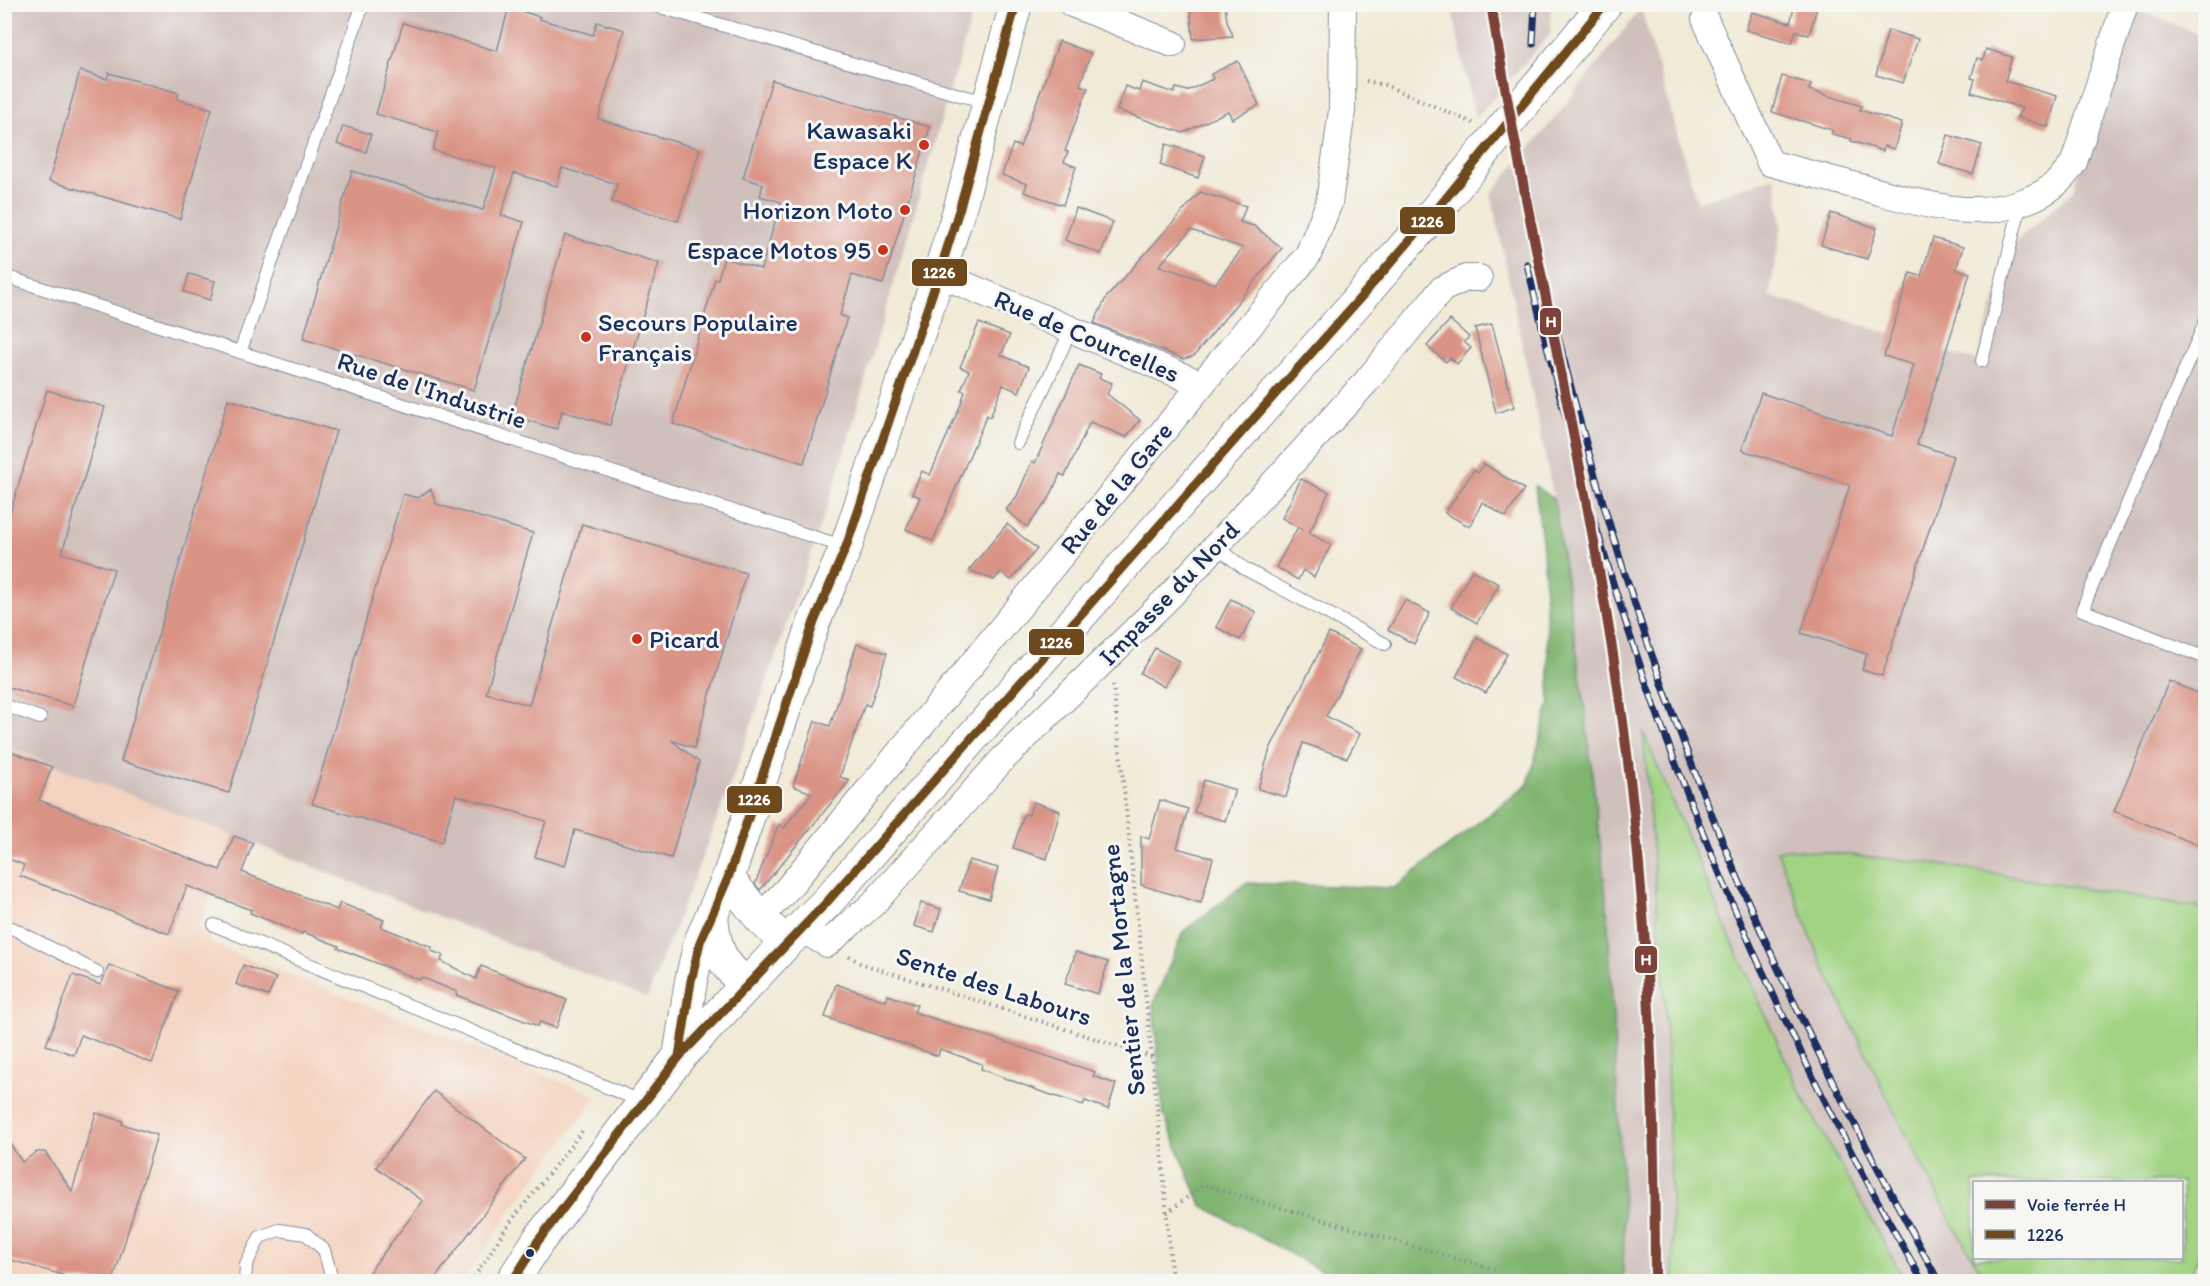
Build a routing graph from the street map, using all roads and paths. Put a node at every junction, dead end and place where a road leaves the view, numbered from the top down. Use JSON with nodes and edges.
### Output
{"nodes":[{"id":1,"x":363,"y":4,"type":"edge"},
{"id":2,"x":650,"y":4,"type":"edge"},
{"id":3,"x":1016,"y":4,"type":"edge"},
{"id":4,"x":1072,"y":4,"type":"edge"},
{"id":5,"x":1343,"y":4,"type":"edge"},
{"id":6,"x":1605,"y":4,"type":"edge"},
{"id":7,"x":2125,"y":4,"type":"edge"},
{"id":8,"x":1706,"y":19,"type":"dead end"},
{"id":9,"x":1173,"y":44,"type":"dead end"},
{"id":10,"x":1342,"y":78,"type":"junction"},
{"id":11,"x":989,"y":102,"type":"junction"},
{"id":12,"x":1481,"y":138,"type":"junction"},
{"id":13,"x":2021,"y":203,"type":"junction"},
{"id":14,"x":939,"y":274,"type":"junction"},
{"id":15,"x":4,"y":276,"type":"edge"},
{"id":16,"x":1479,"y":278,"type":"dead end"},
{"id":17,"x":2205,"y":320,"type":"edge"},
{"id":18,"x":1072,"y":328,"type":"junction"},
{"id":19,"x":240,"y":352,"type":"junction"},
{"id":20,"x":1982,"y":361,"type":"dead end"},
{"id":21,"x":1201,"y":384,"type":"junction"},
{"id":22,"x":1018,"y":443,"type":"dead end"},
{"id":23,"x":1216,"y":546,"type":"junction"},
{"id":24,"x":846,"y":547,"type":"junction"},
{"id":25,"x":1385,"y":644,"type":"dead end"},
{"id":26,"x":1110,"y":655,"type":"junction"},
{"id":27,"x":2205,"y":658,"type":"edge"},
{"id":28,"x":4,"y":705,"type":"edge"},
{"id":29,"x":40,"y":718,"type":"dead end"},
{"id":30,"x":728,"y":878,"type":"junction"},
{"id":31,"x":712,"y":915,"type":"junction"},
{"id":32,"x":760,"y":918,"type":"junction"},
{"id":33,"x":214,"y":925,"type":"dead end"},
{"id":34,"x":4,"y":928,"type":"edge"},
{"id":35,"x":805,"y":938,"type":"junction"},
{"id":36,"x":97,"y":972,"type":"dead end"},
{"id":37,"x":746,"y":985,"type":"junction"},
{"id":38,"x":679,"y":1057,"type":"junction"},
{"id":39,"x":1152,"y":1057,"type":"junction"},
{"id":40,"x":643,"y":1102,"type":"junction"},
{"id":41,"x":1167,"y":1213,"type":"junction"},
{"id":42,"x":1496,"y":1270,"type":"dead end"},
{"id":43,"x":245,"y":1281,"type":"edge"},
{"id":44,"x":333,"y":1281,"type":"edge"},
{"id":45,"x":512,"y":1281,"type":"edge"},
{"id":46,"x":1172,"y":1281,"type":"edge"}],
"edges":[{"from":1,"to":19,"type":"lane"},
{"from":2,"to":11,"type":"lane"},
{"from":3,"to":11,"type":"street"},
{"from":4,"to":9,"type":"street"},
{"from":5,"to":10,"type":"street","name":"Rue de la Gare"},
{"from":6,"to":12,"type":"main road"},
{"from":7,"to":13,"type":"street"},
{"from":8,"to":13,"type":"street"},
{"from":10,"to":12,"type":"path"},
{"from":10,"to":21,"type":"street","name":"Rue de la Gare"},
{"from":11,"to":14,"type":"street"},
{"from":12,"to":35,"type":"main road"},
{"from":13,"to":20,"type":"lane"},
{"from":14,"to":18,"type":"street","name":"Rue de Courcelles"},
{"from":14,"to":24,"type":"street"},
{"from":15,"to":19,"type":"lane","name":"Rue de l'Industrie"},
{"from":16,"to":23,"type":"street","name":"Impasse du Nord"},
{"from":17,"to":27,"type":"lane"},
{"from":18,"to":21,"type":"street","name":"Rue de Courcelles"},
{"from":18,"to":22,"type":"lane"},
{"from":19,"to":24,"type":"lane","name":"Rue de l'Industrie"},
{"from":21,"to":32,"type":"street","name":"Rue de la Gare"},
{"from":23,"to":25,"type":"lane"},
{"from":23,"to":26,"type":"street","name":"Impasse du Nord"},
{"from":24,"to":30,"type":"street"},
{"from":26,"to":35,"type":"street","name":"Impasse du Nord"},
{"from":26,"to":39,"type":"path","name":"Sentier de la Mortagne"},
{"from":28,"to":29,"type":"lane"},
{"from":30,"to":31,"type":"street"},
{"from":30,"to":32,"type":"street"},
{"from":31,"to":37,"type":"street"},
{"from":31,"to":38,"type":"street"},
{"from":32,"to":35,"type":"street"},
{"from":33,"to":40,"type":"lane"},
{"from":34,"to":36,"type":"lane"},
{"from":35,"to":37,"type":"main road"},
{"from":35,"to":39,"type":"path","name":"Sente des Labours"},
{"from":37,"to":38,"type":"main road"},
{"from":38,"to":40,"type":"main road"},
{"from":39,"to":41,"type":"path","name":"Sentier de la Mortagne"},
{"from":40,"to":45,"type":"main road"},
{"from":41,"to":42,"type":"path"},
{"from":41,"to":46,"type":"path","name":"Sentier de la Mortagne"},
{"from":43,"to":44,"type":"lane"}]}
